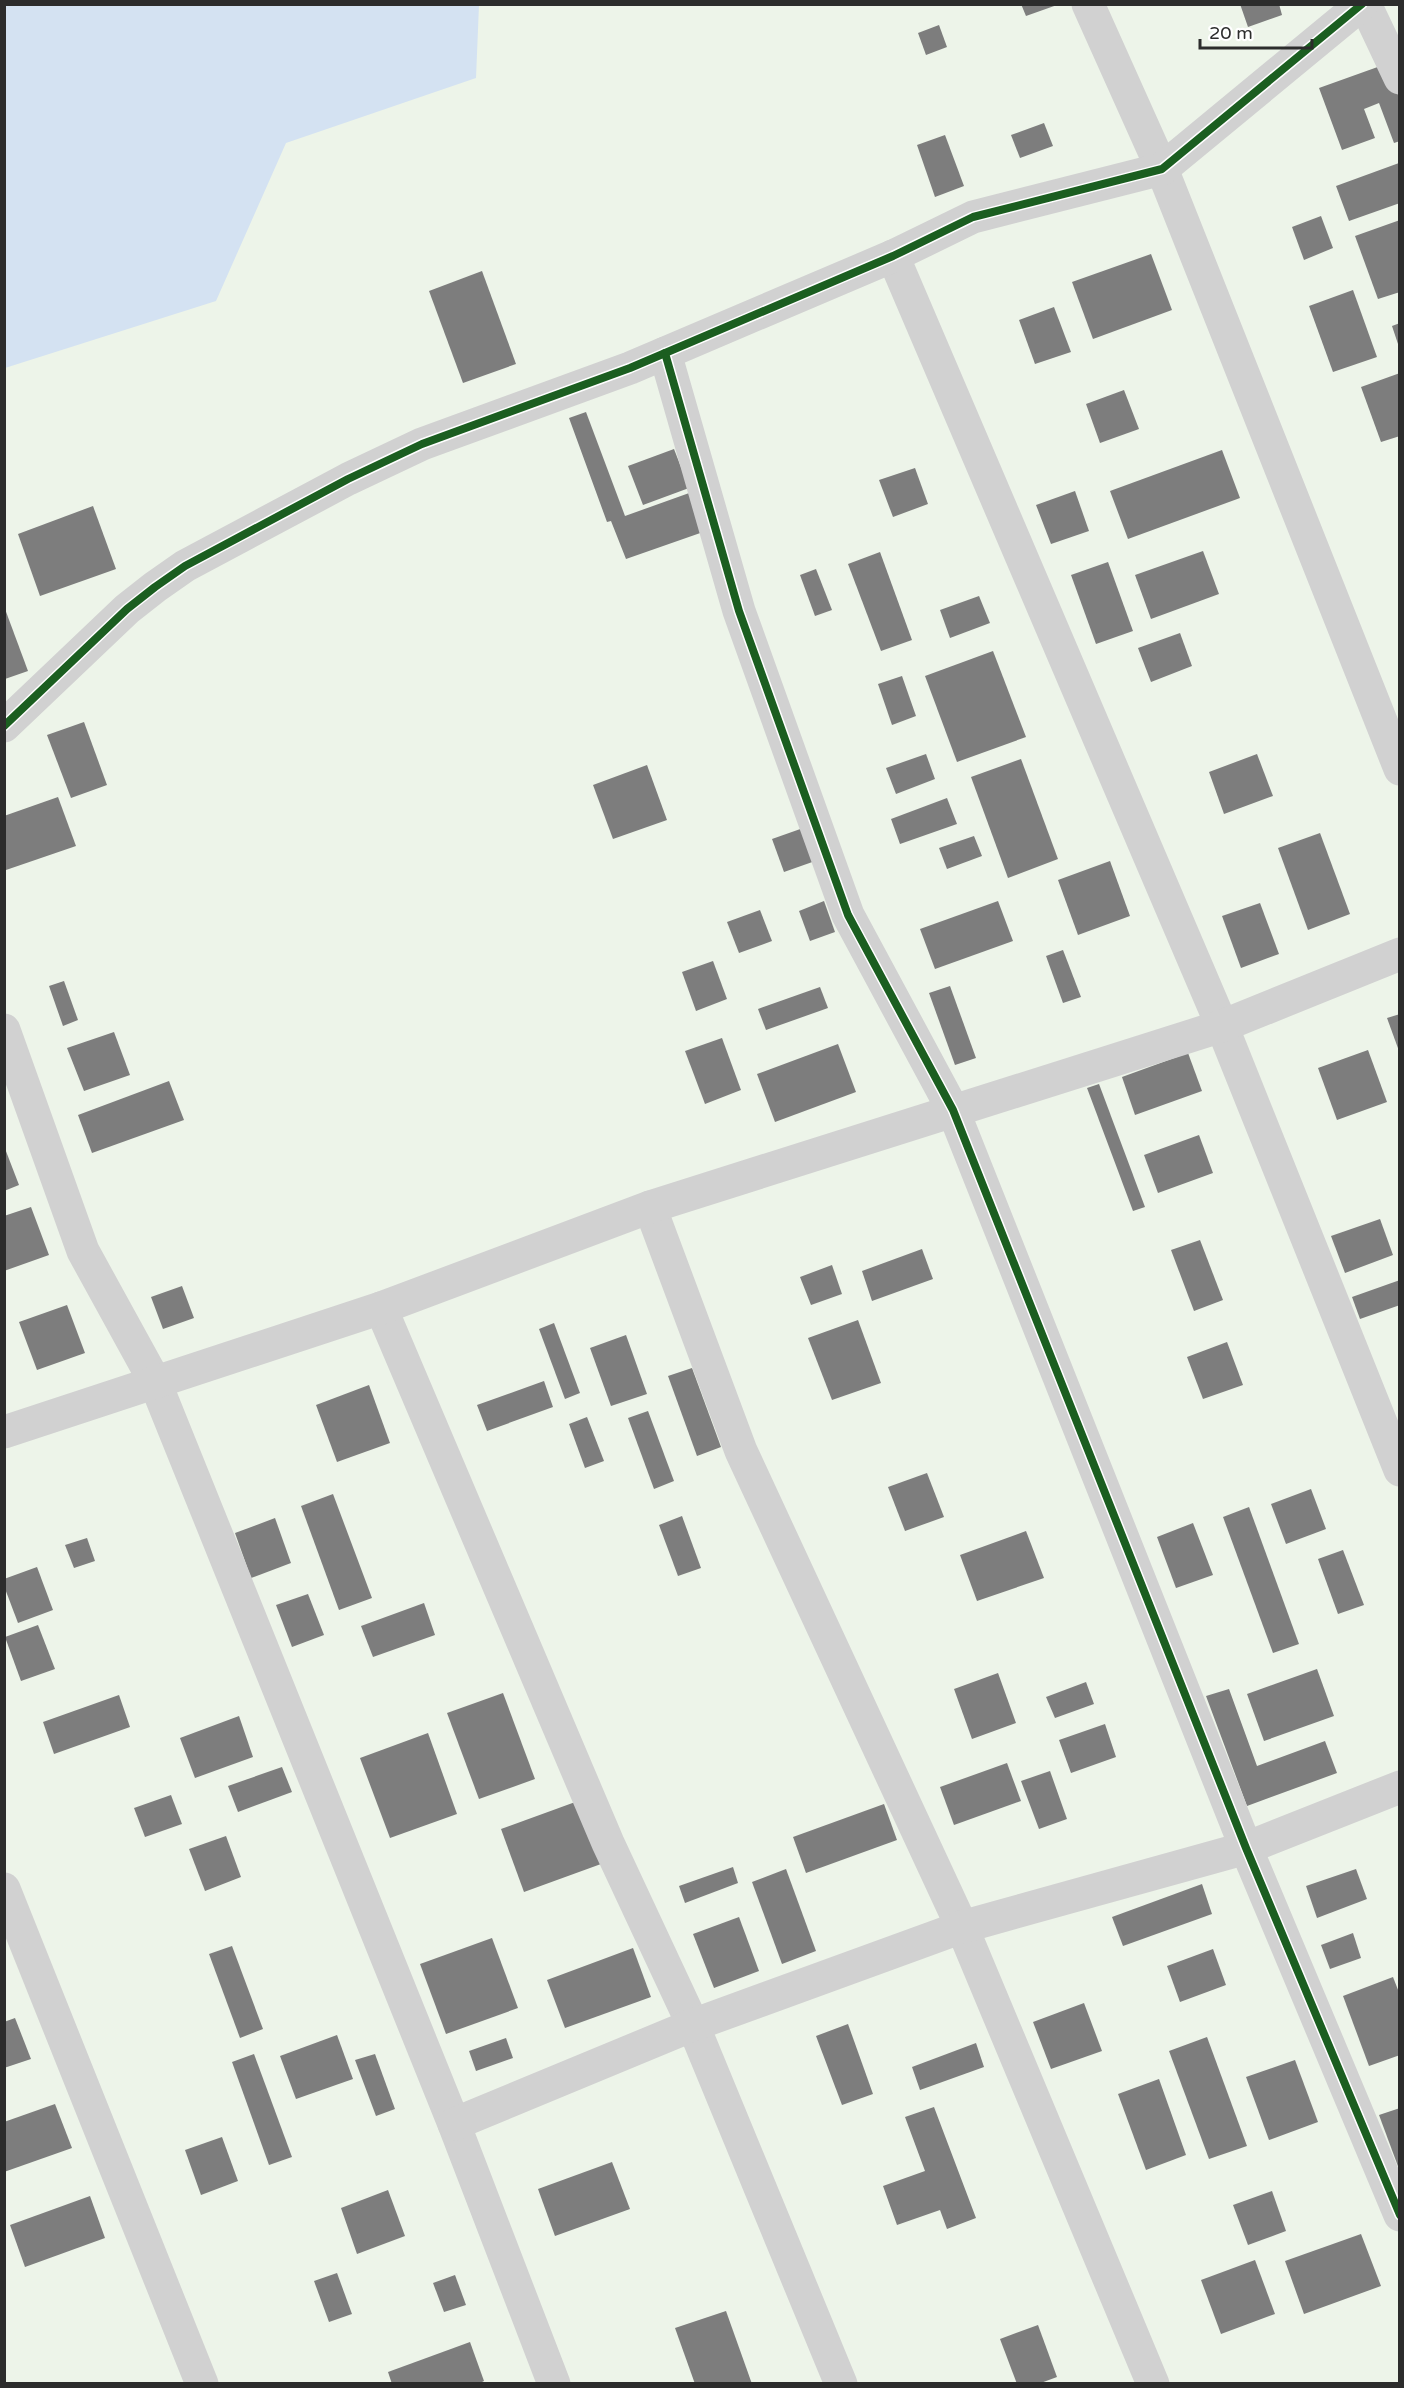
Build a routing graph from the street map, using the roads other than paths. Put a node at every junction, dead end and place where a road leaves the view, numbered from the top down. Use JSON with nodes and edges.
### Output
{"nodes":[{"id":1,"x":1088,"y":4,"type":"edge"},
{"id":2,"x":1364,"y":4,"type":"edge"},
{"id":3,"x":1400,"y":78,"type":"edge"},
{"id":4,"x":1162,"y":170,"type":"junction"},
{"id":5,"x":892,"y":256,"type":"junction"},
{"id":6,"x":665,"y":353,"type":"junction"},
{"id":7,"x":4,"y":726,"type":"edge"},
{"id":8,"x":1400,"y":769,"type":"edge"},
{"id":9,"x":1400,"y":954,"type":"edge"},
{"id":10,"x":1222,"y":1026,"type":"junction"},
{"id":11,"x":4,"y":1030,"type":"edge"},
{"id":12,"x":953,"y":1110,"type":"junction"},
{"id":13,"x":650,"y":1207,"type":"junction"},
{"id":14,"x":381,"y":1308,"type":"junction"},
{"id":15,"x":155,"y":1382,"type":"junction"},
{"id":16,"x":4,"y":1432,"type":"edge"},
{"id":17,"x":1400,"y":1470,"type":"edge"},
{"id":18,"x":1400,"y":1787,"type":"edge"},
{"id":19,"x":1246,"y":1848,"type":"junction"},
{"id":20,"x":4,"y":1889,"type":"edge"},
{"id":21,"x":962,"y":1927,"type":"junction"},
{"id":22,"x":693,"y":2025,"type":"junction"},
{"id":23,"x":454,"y":2124,"type":"junction"},
{"id":24,"x":1400,"y":2215,"type":"edge"},
{"id":25,"x":202,"y":2384,"type":"edge"},
{"id":26,"x":554,"y":2384,"type":"edge"},
{"id":27,"x":841,"y":2384,"type":"edge"},
{"id":28,"x":1153,"y":2384,"type":"edge"}],
"edges":[{"from":1,"to":4,"type":"street"},
{"from":2,"to":3,"type":"street"},
{"from":2,"to":4,"type":"street"},
{"from":4,"to":5,"type":"street"},
{"from":4,"to":8,"type":"street"},
{"from":5,"to":6,"type":"street"},
{"from":5,"to":10,"type":"street"},
{"from":6,"to":7,"type":"street"},
{"from":6,"to":12,"type":"street"},
{"from":9,"to":10,"type":"street"},
{"from":10,"to":12,"type":"street"},
{"from":10,"to":17,"type":"street"},
{"from":11,"to":15,"type":"street"},
{"from":12,"to":13,"type":"street"},
{"from":12,"to":19,"type":"street"},
{"from":13,"to":14,"type":"street"},
{"from":13,"to":21,"type":"street"},
{"from":14,"to":15,"type":"street"},
{"from":14,"to":22,"type":"street"},
{"from":15,"to":16,"type":"street"},
{"from":15,"to":23,"type":"street"},
{"from":18,"to":19,"type":"street"},
{"from":19,"to":21,"type":"street"},
{"from":19,"to":24,"type":"street"},
{"from":20,"to":25,"type":"street"},
{"from":21,"to":22,"type":"street"},
{"from":21,"to":28,"type":"street"},
{"from":22,"to":23,"type":"street"},
{"from":22,"to":27,"type":"street"},
{"from":23,"to":26,"type":"street"}]}
